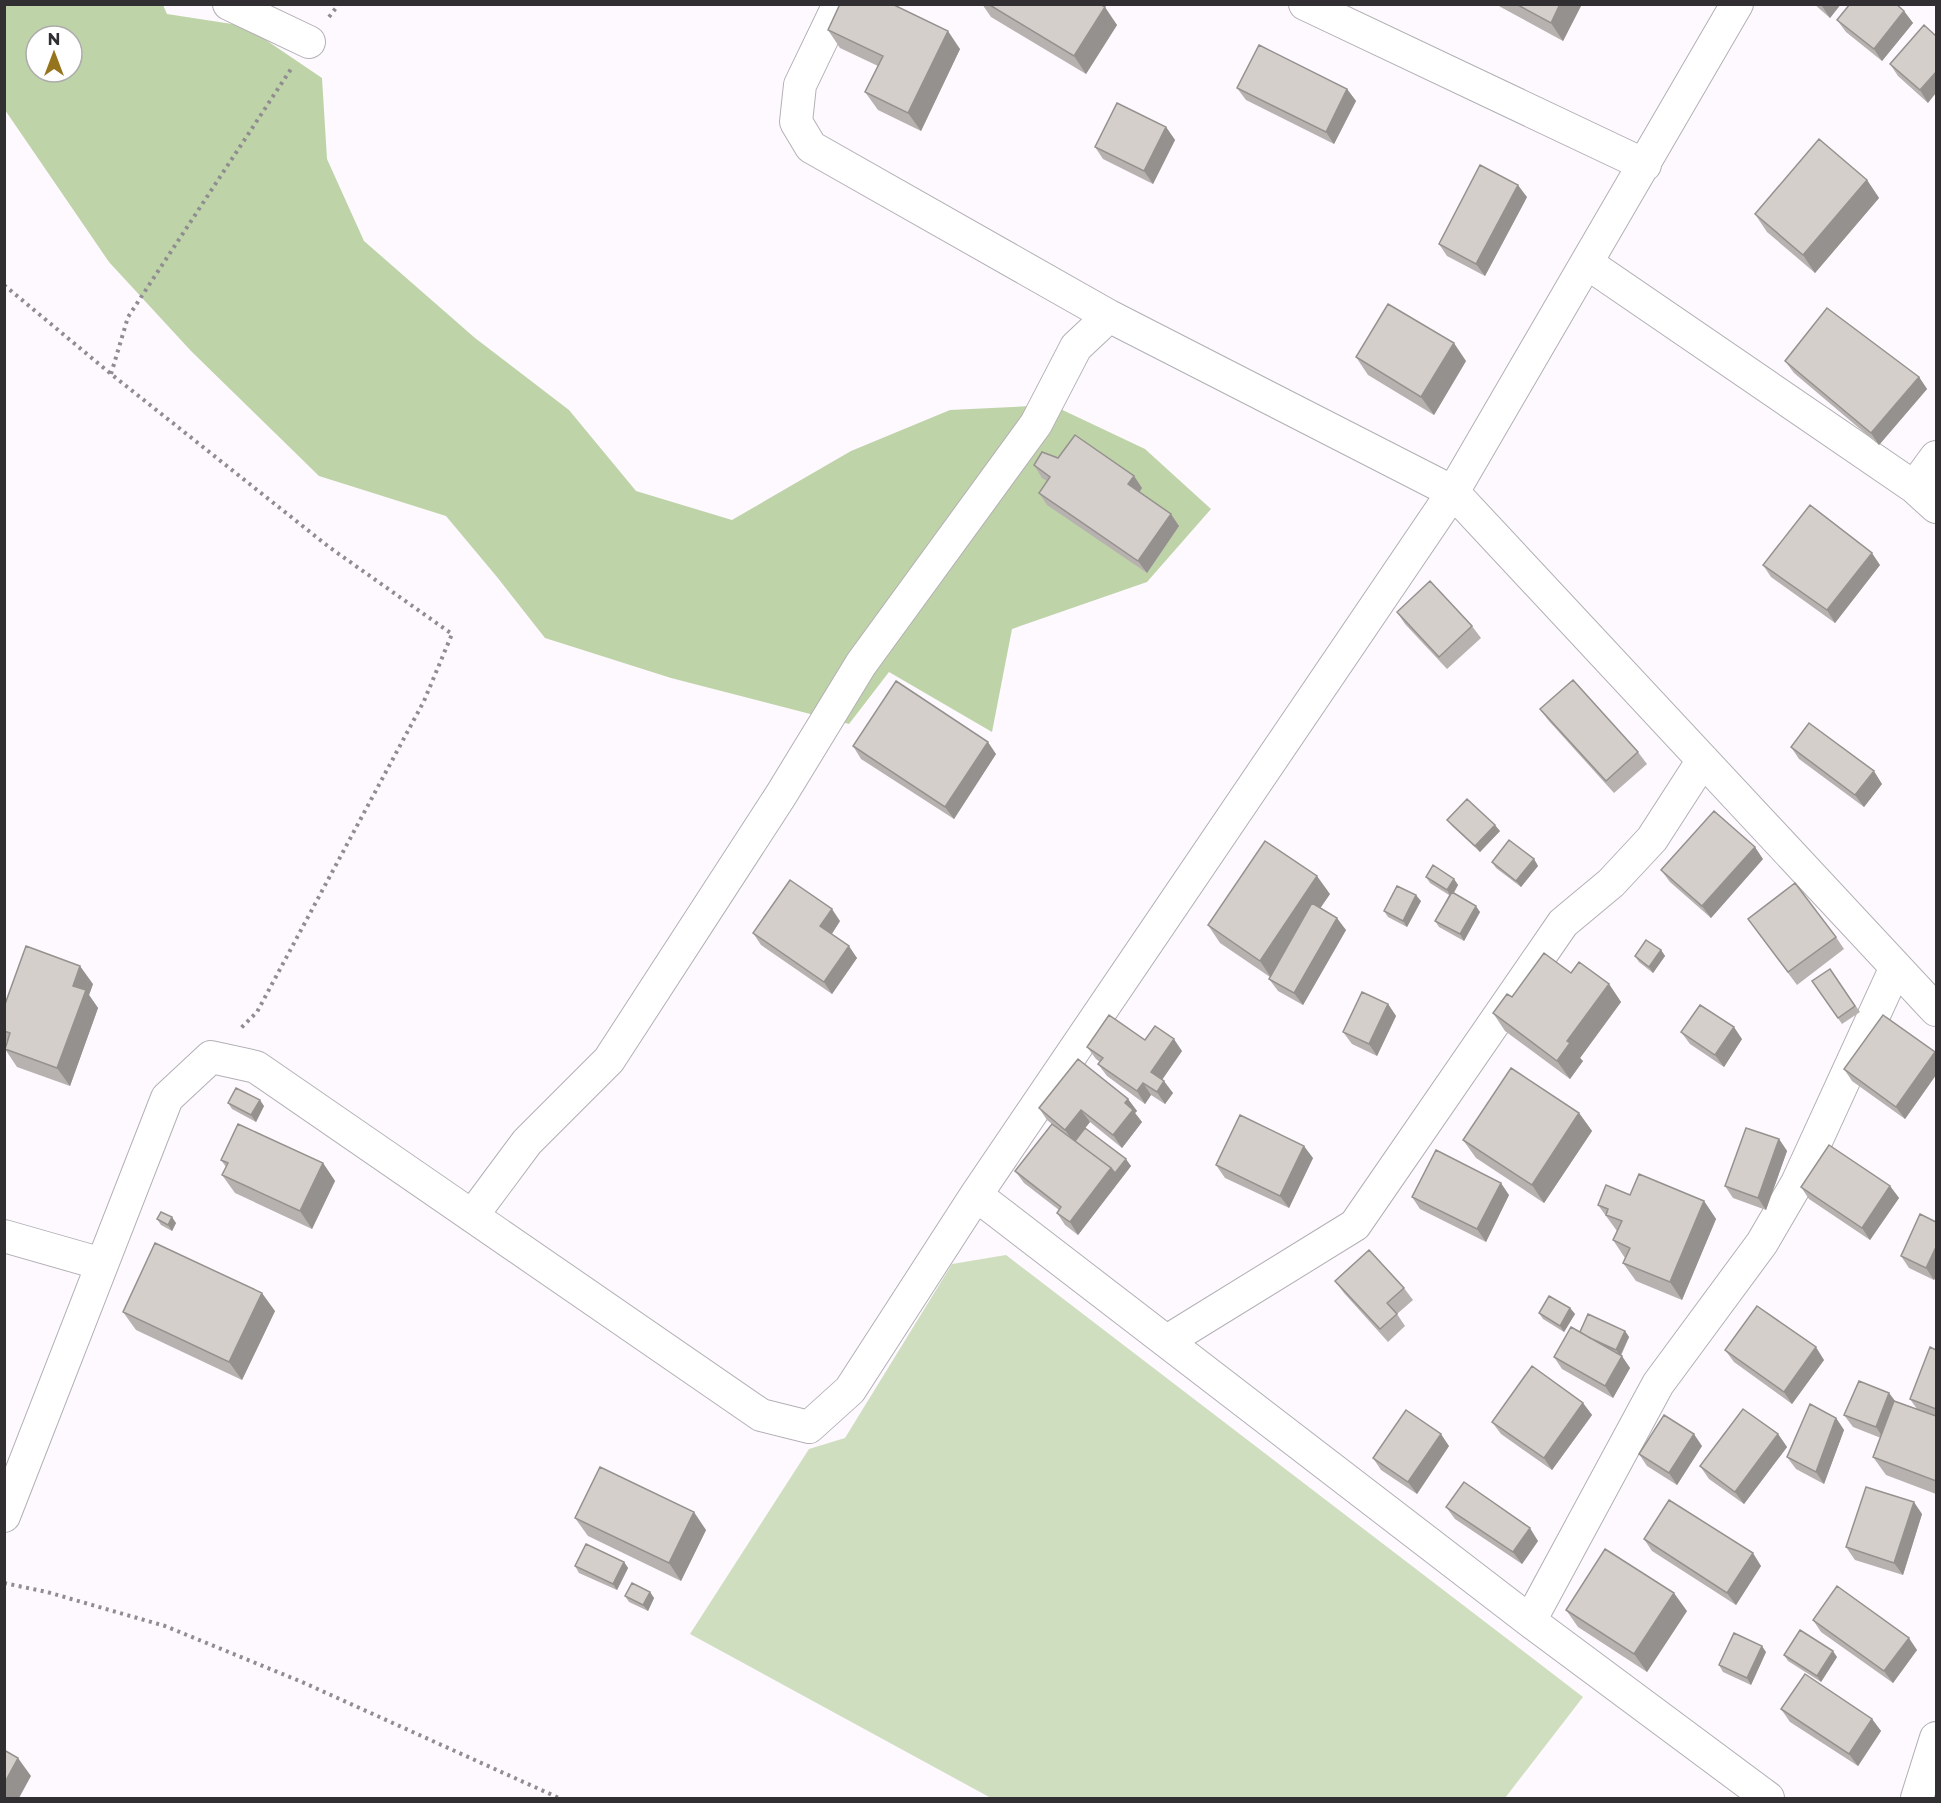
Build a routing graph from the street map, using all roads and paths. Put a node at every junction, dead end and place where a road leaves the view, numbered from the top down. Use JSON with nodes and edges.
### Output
{"nodes":[{"id":1,"x":229,"y":4,"type":"edge"},
{"id":2,"x":339,"y":4,"type":"edge"},
{"id":3,"x":839,"y":4,"type":"edge"},
{"id":4,"x":1305,"y":4,"type":"edge"},
{"id":5,"x":1737,"y":4,"type":"edge"},
{"id":6,"x":309,"y":42,"type":"junction"},
{"id":7,"x":1645,"y":165,"type":"junction"},
{"id":8,"x":1587,"y":263,"type":"junction"},
{"id":9,"x":4,"y":285,"type":"edge"},
{"id":10,"x":1109,"y":316,"type":"junction"},
{"id":11,"x":111,"y":374,"type":"junction"},
{"id":12,"x":1936,"y":457,"type":"edge"},
{"id":13,"x":1453,"y":492,"type":"junction"},
{"id":14,"x":1925,"y":497,"type":"edge"},
{"id":15,"x":1703,"y":760,"type":"junction"},
{"id":16,"x":1896,"y":967,"type":"junction"},
{"id":17,"x":1936,"y":1010,"type":"edge"},
{"id":18,"x":211,"y":1057,"type":"junction"},
{"id":19,"x":976,"y":1195,"type":"junction"},
{"id":20,"x":472,"y":1216,"type":"junction"},
{"id":21,"x":4,"y":1236,"type":"edge"},
{"id":22,"x":102,"y":1264,"type":"junction"},
{"id":23,"x":1167,"y":1341,"type":"junction"},
{"id":24,"x":4,"y":1516,"type":"edge"},
{"id":25,"x":4,"y":1583,"type":"edge"},
{"id":26,"x":1530,"y":1621,"type":"junction"},
{"id":27,"x":1936,"y":1738,"type":"edge"},
{"id":28,"x":559,"y":1798,"type":"edge"},
{"id":29,"x":1768,"y":1798,"type":"edge"},
{"id":30,"x":1917,"y":1798,"type":"edge"}],
"edges":[{"from":1,"to":6,"type":"street"},
{"from":2,"to":6,"type":"path"},
{"from":3,"to":10,"type":"street"},
{"from":4,"to":7,"type":"street"},
{"from":5,"to":7,"type":"street"},
{"from":6,"to":11,"type":"path"},
{"from":7,"to":8,"type":"street"},
{"from":8,"to":13,"type":"street"},
{"from":8,"to":14,"type":"street"},
{"from":9,"to":11,"type":"path"},
{"from":10,"to":13,"type":"street"},
{"from":10,"to":20,"type":"street"},
{"from":11,"to":18,"type":"path"},
{"from":12,"to":14,"type":"street"},
{"from":13,"to":15,"type":"street"},
{"from":13,"to":19,"type":"street"},
{"from":15,"to":16,"type":"street"},
{"from":15,"to":23,"type":"street"},
{"from":16,"to":17,"type":"street"},
{"from":16,"to":26,"type":"street"},
{"from":18,"to":20,"type":"street"},
{"from":18,"to":22,"type":"street"},
{"from":19,"to":20,"type":"street"},
{"from":19,"to":23,"type":"street"},
{"from":21,"to":22,"type":"street"},
{"from":22,"to":24,"type":"street"},
{"from":23,"to":26,"type":"street"},
{"from":25,"to":28,"type":"path"},
{"from":26,"to":29,"type":"street"},
{"from":27,"to":30,"type":"street"}]}
